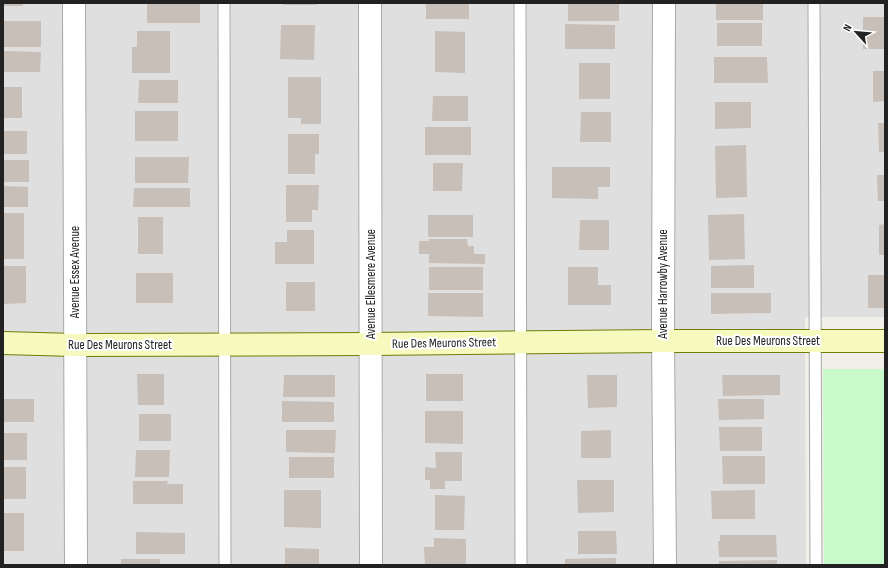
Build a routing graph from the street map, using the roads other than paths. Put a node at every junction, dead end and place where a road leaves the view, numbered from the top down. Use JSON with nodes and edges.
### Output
{"nodes":[{"id":1,"x":74,"y":3,"type":"edge"},
{"id":2,"x":224,"y":3,"type":"edge"},
{"id":3,"x":370,"y":3,"type":"edge"},
{"id":4,"x":520,"y":3,"type":"edge"},
{"id":5,"x":664,"y":3,"type":"edge"},
{"id":6,"x":814,"y":3,"type":"edge"},
{"id":7,"x":662,"y":341,"type":"junction"},
{"id":8,"x":815,"y":341,"type":"junction"},
{"id":9,"x":885,"y":341,"type":"edge"},
{"id":10,"x":520,"y":342,"type":"junction"},
{"id":11,"x":3,"y":343,"type":"edge"},
{"id":12,"x":225,"y":344,"type":"junction"},
{"id":13,"x":371,"y":344,"type":"junction"},
{"id":14,"x":75,"y":345,"type":"junction"},
{"id":15,"x":76,"y":565,"type":"edge"},
{"id":16,"x":225,"y":565,"type":"edge"},
{"id":17,"x":371,"y":565,"type":"edge"},
{"id":18,"x":521,"y":565,"type":"edge"},
{"id":19,"x":665,"y":565,"type":"edge"},
{"id":20,"x":816,"y":565,"type":"edge"}],
"edges":[{"from":1,"to":14,"type":"street","name":"Avenue Essex Avenue"},
{"from":2,"to":12,"type":"lane"},
{"from":3,"to":13,"type":"street","name":"Avenue Ellesmere Avenue"},
{"from":4,"to":10,"type":"lane"},
{"from":5,"to":7,"type":"street","name":"Avenue Harrowby Avenue"},
{"from":6,"to":8,"type":"lane"},
{"from":7,"to":8,"type":"street","name":"Rue Des Meurons Street"},
{"from":7,"to":10,"type":"street","name":"Rue Des Meurons Street"},
{"from":7,"to":19,"type":"street","name":"Avenue Harrowby Avenue"},
{"from":8,"to":9,"type":"street","name":"Rue Des Meurons Street"},
{"from":8,"to":20,"type":"lane"},
{"from":10,"to":13,"type":"street","name":"Rue Des Meurons Street"},
{"from":10,"to":18,"type":"lane"},
{"from":11,"to":14,"type":"street","name":"Rue Des Meurons Street"},
{"from":12,"to":13,"type":"street","name":"Rue Des Meurons Street"},
{"from":12,"to":14,"type":"street","name":"Rue Des Meurons Street"},
{"from":12,"to":16,"type":"lane"},
{"from":13,"to":17,"type":"street","name":"Avenue Ellesmere Avenue"},
{"from":14,"to":15,"type":"street","name":"Avenue Essex Avenue"}]}
